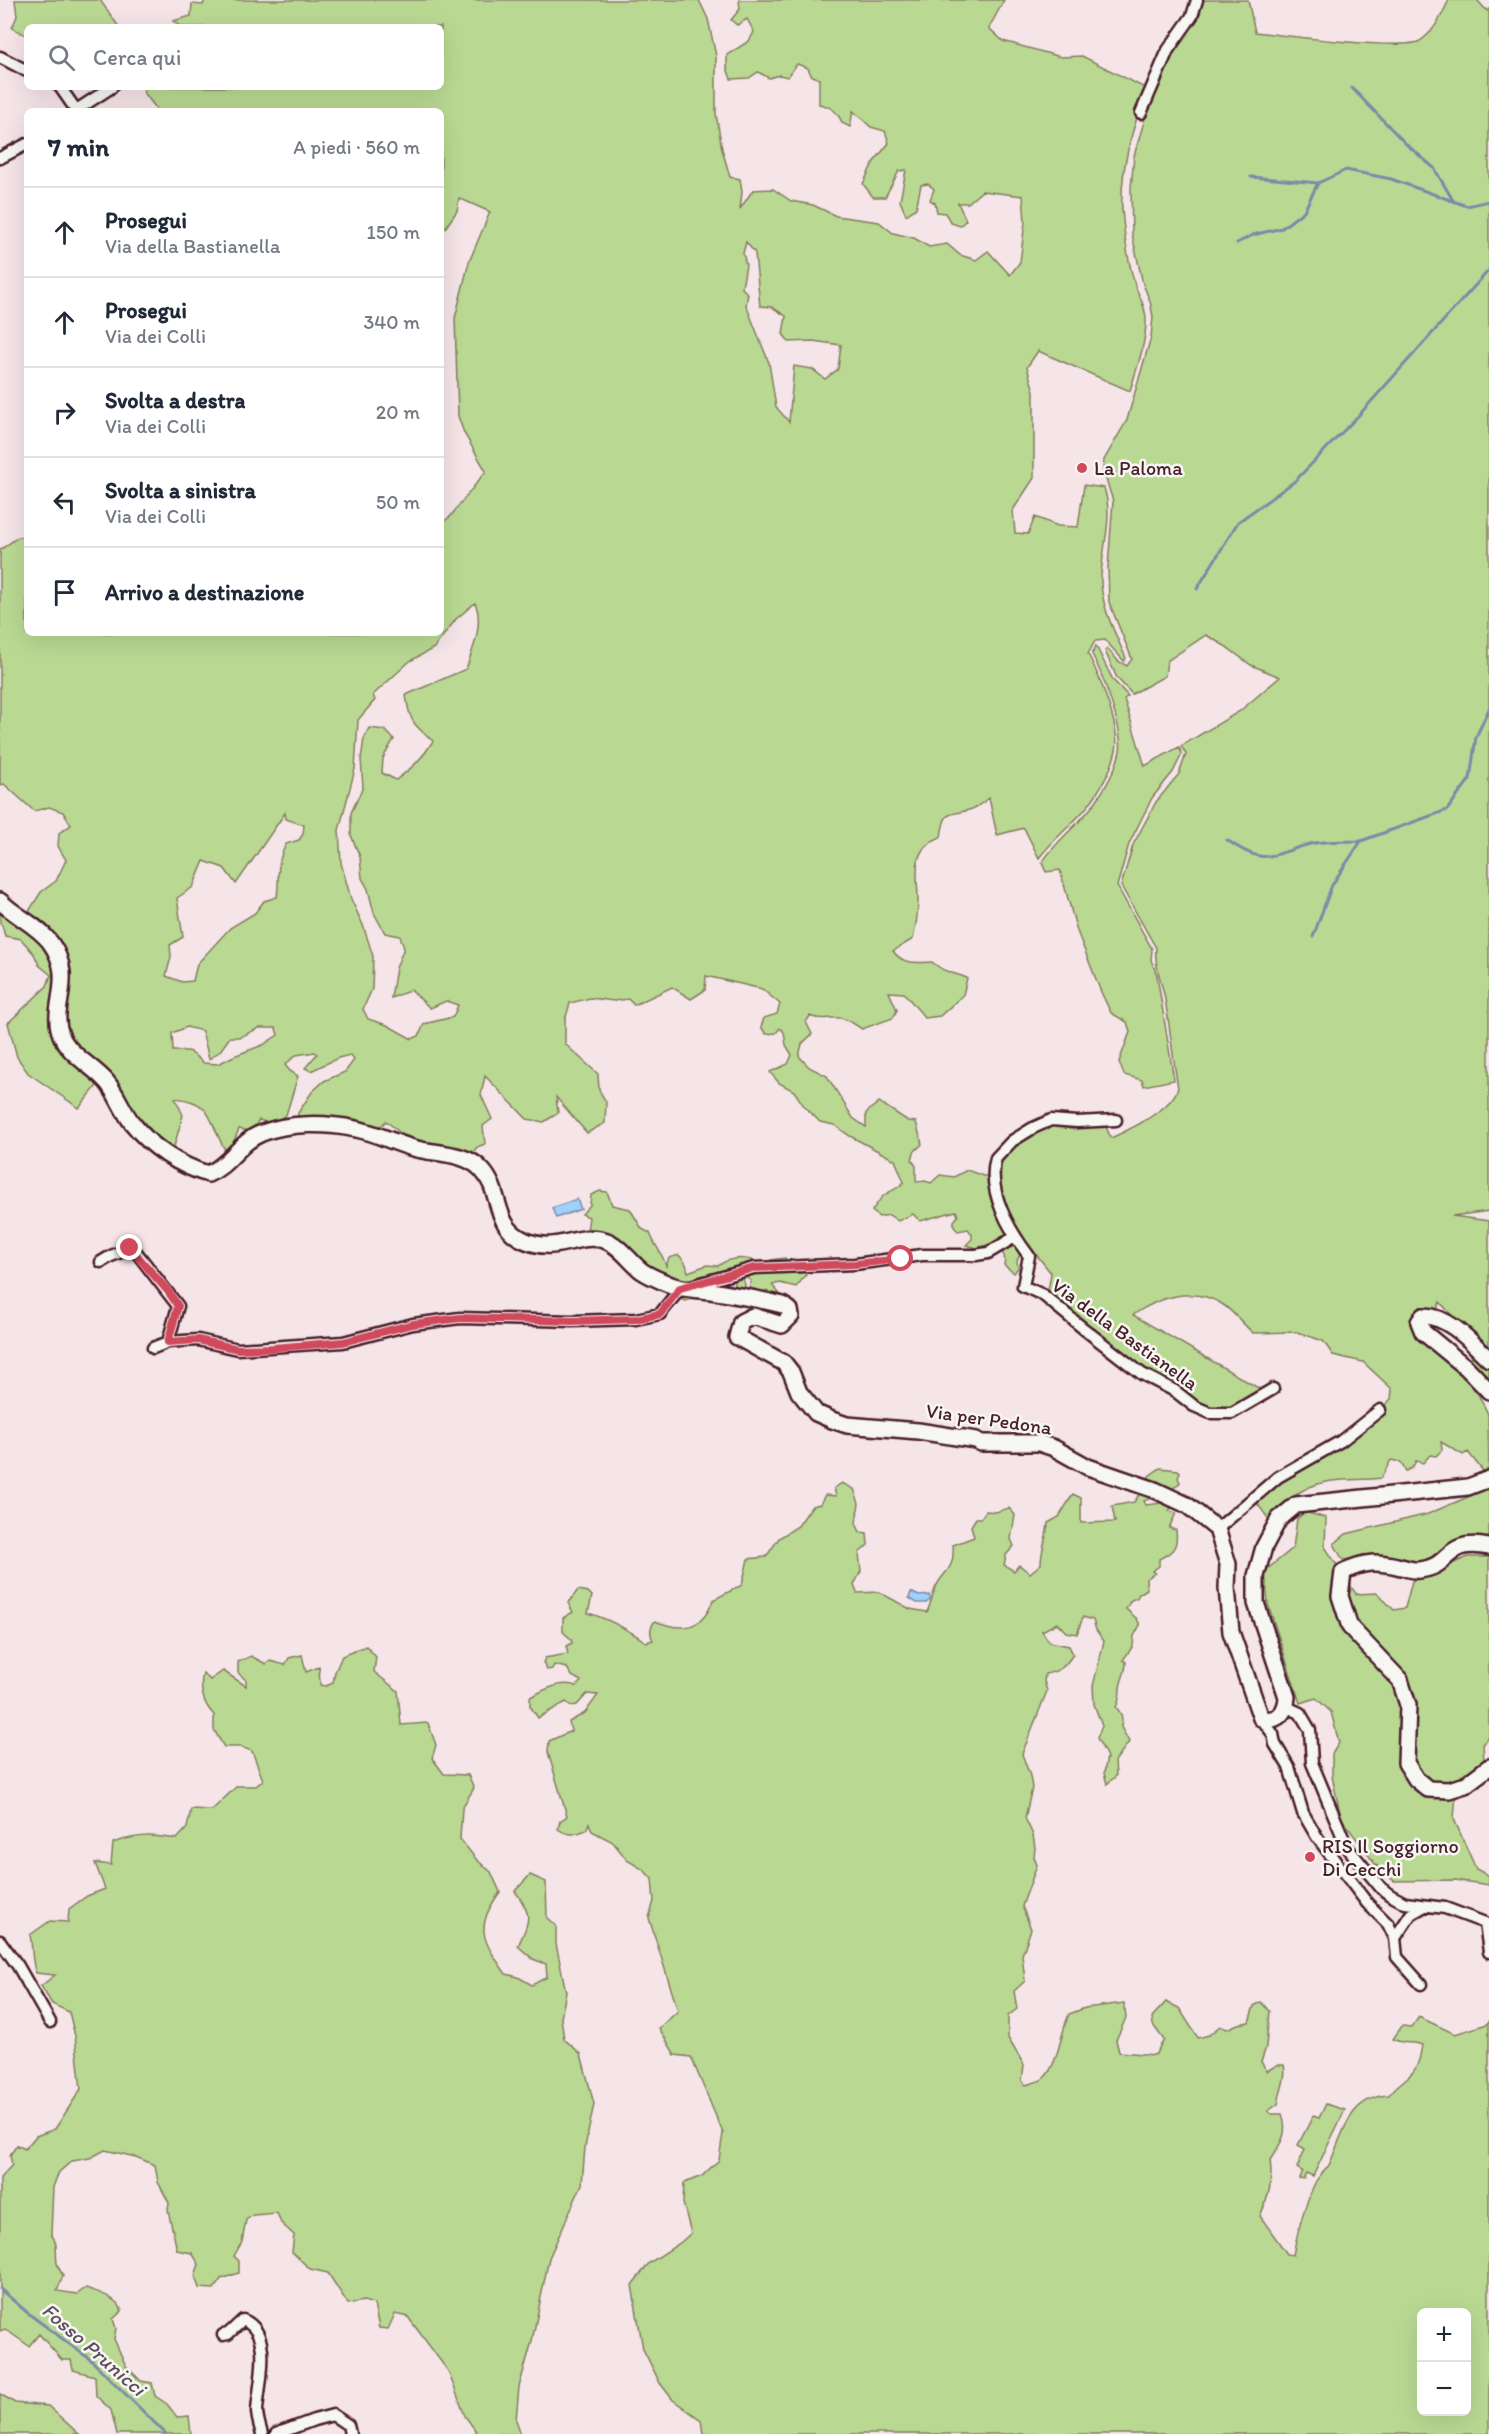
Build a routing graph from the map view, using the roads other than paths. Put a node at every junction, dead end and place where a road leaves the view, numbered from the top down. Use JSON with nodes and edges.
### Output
{"nodes":[{"id":1,"x":1197,"y":0,"type":"edge"},
{"id":2,"x":0,"y":57,"type":"edge"},
{"id":3,"x":24,"y":69,"type":"edge"},
{"id":4,"x":62,"y":90,"type":"edge"},
{"id":5,"x":108,"y":90,"type":"edge"},
{"id":6,"x":74,"y":108,"type":"edge"},
{"id":7,"x":80,"y":108,"type":"edge"},
{"id":8,"x":1142,"y":113,"type":"dead end"},
{"id":9,"x":24,"y":146,"type":"edge"},
{"id":10,"x":0,"y":158,"type":"edge"},
{"id":11,"x":0,"y":901,"type":"edge"},
{"id":12,"x":1116,"y":1120,"type":"dead end"},
{"id":13,"x":1015,"y":1237,"type":"junction"},
{"id":14,"x":101,"y":1262,"type":"dead end"},
{"id":15,"x":680,"y":1288,"type":"junction"},
{"id":16,"x":168,"y":1342,"type":"junction"},
{"id":17,"x":153,"y":1348,"type":"dead end"},
{"id":18,"x":1489,"y":1359,"type":"edge"},
{"id":19,"x":1273,"y":1389,"type":"dead end"},
{"id":20,"x":1489,"y":1391,"type":"edge"},
{"id":21,"x":1380,"y":1410,"type":"dead end"},
{"id":22,"x":1489,"y":1479,"type":"edge"},
{"id":23,"x":1217,"y":1529,"type":"junction"},
{"id":24,"x":1489,"y":1547,"type":"edge"},
{"id":25,"x":1287,"y":1707,"type":"junction"},
{"id":26,"x":1261,"y":1718,"type":"junction"},
{"id":27,"x":1489,"y":1767,"type":"edge"},
{"id":28,"x":1425,"y":1906,"type":"junction"},
{"id":29,"x":1395,"y":1938,"type":"junction"},
{"id":30,"x":0,"y":1941,"type":"edge"},
{"id":31,"x":1489,"y":1952,"type":"edge"},
{"id":32,"x":1421,"y":1984,"type":"dead end"},
{"id":33,"x":50,"y":2022,"type":"dead end"},
{"id":34,"x":223,"y":2335,"type":"dead end"},
{"id":35,"x":261,"y":2434,"type":"edge"},
{"id":36,"x":276,"y":2434,"type":"edge"},
{"id":37,"x":350,"y":2434,"type":"edge"}],
"edges":[{"from":1,"to":8,"type":"street"},
{"from":2,"to":3,"type":"street"},
{"from":4,"to":6,"type":"street"},
{"from":5,"to":7,"type":"street"},
{"from":9,"to":10,"type":"street"},
{"from":11,"to":15,"type":"street"},
{"from":12,"to":13,"type":"street"},
{"from":13,"to":15,"type":"street"},
{"from":13,"to":19,"type":"street","name":"Via della Bastianella"},
{"from":14,"to":16,"type":"street"},
{"from":15,"to":16,"type":"street"},
{"from":15,"to":23,"type":"street","name":"Via per Pedona"},
{"from":16,"to":17,"type":"street"},
{"from":18,"to":20,"type":"street"},
{"from":21,"to":23,"type":"street"},
{"from":22,"to":25,"type":"street"},
{"from":23,"to":26,"type":"street"},
{"from":24,"to":27,"type":"street"},
{"from":25,"to":26,"type":"street"},
{"from":25,"to":28,"type":"street"},
{"from":26,"to":29,"type":"street"},
{"from":28,"to":29,"type":"street"},
{"from":28,"to":31,"type":"street"},
{"from":29,"to":32,"type":"street"},
{"from":30,"to":33,"type":"street"},
{"from":34,"to":35,"type":"street"},
{"from":36,"to":37,"type":"street"}]}
